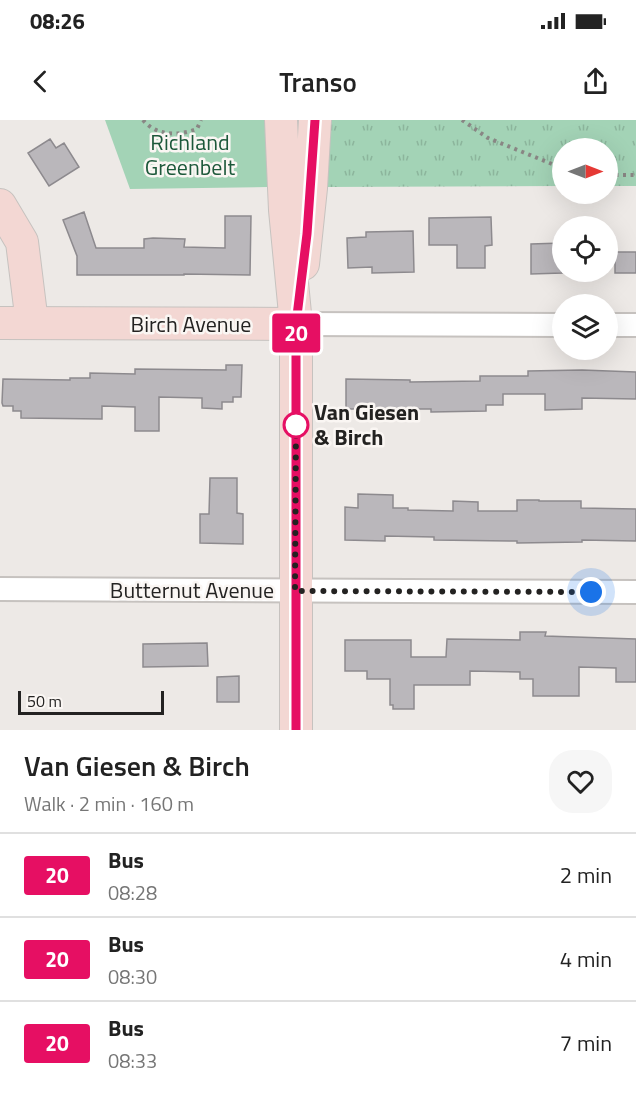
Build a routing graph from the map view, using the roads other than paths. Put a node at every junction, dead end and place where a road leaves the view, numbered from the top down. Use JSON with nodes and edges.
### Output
{"nodes":[{"id":1,"x":281,"y":120,"type":"edge"},
{"id":2,"x":315,"y":120,"type":"edge"},
{"id":3,"x":0,"y":205,"type":"edge"},
{"id":4,"x":0,"y":323,"type":"edge"},
{"id":5,"x":32,"y":323,"type":"junction"},
{"id":6,"x":296,"y":324,"type":"junction"},
{"id":7,"x":552,"y":325,"type":"edge"},
{"id":8,"x":618,"y":325,"type":"edge"},
{"id":9,"x":636,"y":325,"type":"edge"},
{"id":10,"x":0,"y":589,"type":"edge"},
{"id":11,"x":295,"y":591,"type":"junction"},
{"id":12,"x":636,"y":592,"type":"edge"},
{"id":13,"x":296,"y":730,"type":"edge"}],
"edges":[{"from":1,"to":6,"type":"main road"},
{"from":2,"to":6,"type":"main road"},
{"from":3,"to":5,"type":"main road"},
{"from":4,"to":5,"type":"main road","name":"Birch Avenue"},
{"from":5,"to":6,"type":"main road","name":"Birch Avenue"},
{"from":6,"to":7,"type":"street","name":"Birch Avenue"},
{"from":6,"to":11,"type":"main road"},
{"from":8,"to":9,"type":"street"},
{"from":10,"to":11,"type":"street","name":"Butternut Avenue"},
{"from":11,"to":12,"type":"street","name":"Butternut Avenue"},
{"from":11,"to":13,"type":"main road"}]}
